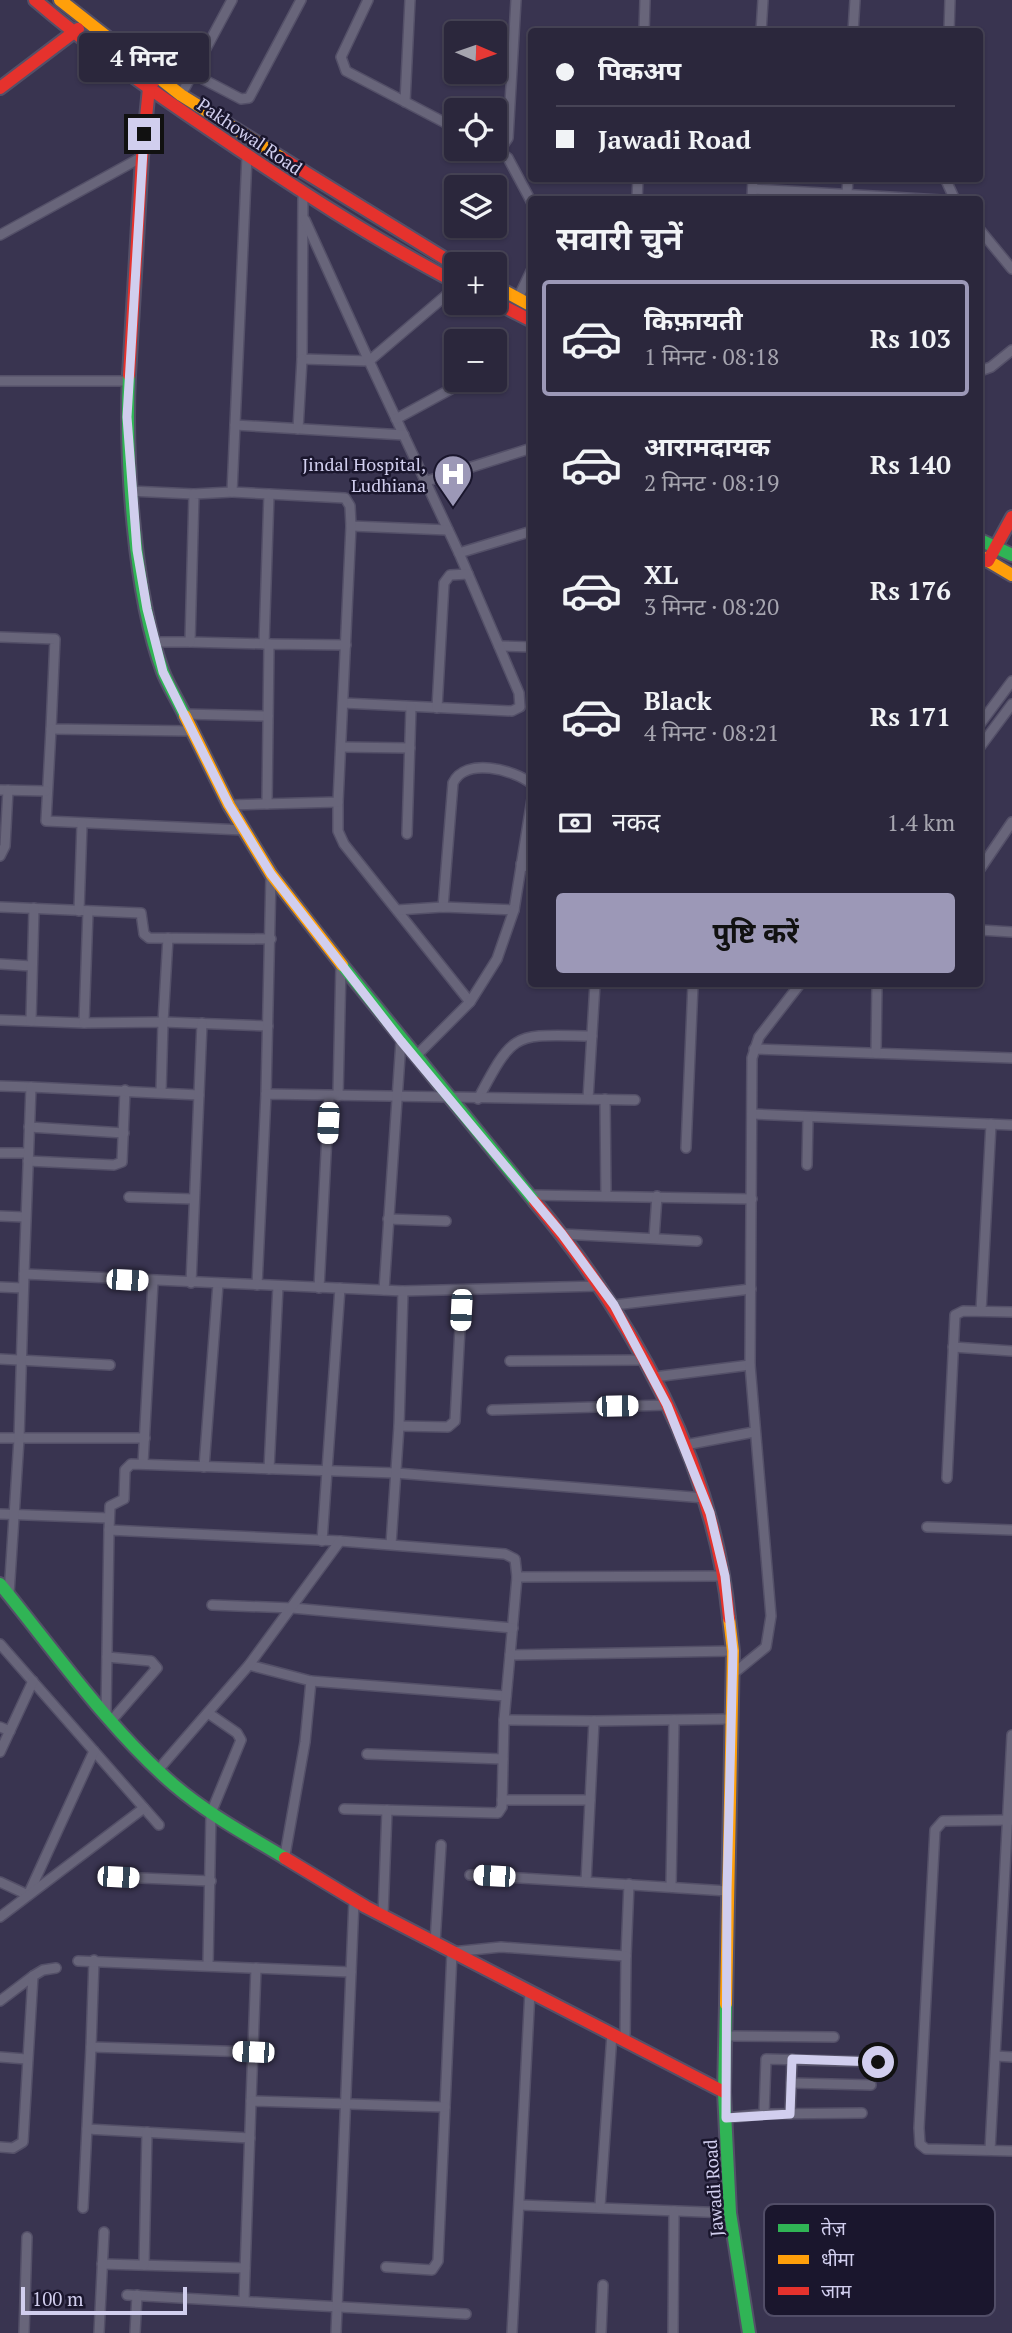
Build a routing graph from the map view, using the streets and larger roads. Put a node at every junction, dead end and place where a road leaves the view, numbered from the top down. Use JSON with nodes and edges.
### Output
{"nodes":[{"id":1,"x":35,"y":0,"type":"edge"},
{"id":2,"x":232,"y":0,"type":"edge"},
{"id":3,"x":301,"y":0,"type":"edge"},
{"id":4,"x":368,"y":0,"type":"edge"},
{"id":5,"x":410,"y":0,"type":"edge"},
{"id":6,"x":516,"y":0,"type":"edge"},
{"id":7,"x":645,"y":0,"type":"edge"},
{"id":8,"x":763,"y":0,"type":"edge"},
{"id":9,"x":855,"y":0,"type":"edge"},
{"id":10,"x":950,"y":0,"type":"edge"},
{"id":11,"x":62,"y":1,"type":"edge"},
{"id":12,"x":86,"y":22,"type":"junction"},
{"id":13,"x":644,"y":28,"type":"edge"},
{"id":14,"x":761,"y":28,"type":"edge"},
{"id":15,"x":853,"y":28,"type":"edge"},
{"id":16,"x":948,"y":28,"type":"edge"},
{"id":17,"x":73,"y":33,"type":"junction"},
{"id":18,"x":195,"y":75,"type":"junction"},
{"id":19,"x":157,"y":76,"type":"junction"},
{"id":20,"x":0,"y":88,"type":"edge"},
{"id":21,"x":149,"y":88,"type":"junction"},
{"id":22,"x":181,"y":95,"type":"junction"},
{"id":23,"x":405,"y":102,"type":"junction"},
{"id":24,"x":444,"y":122,"type":"edge"},
{"id":25,"x":507,"y":139,"type":"edge"},
{"id":26,"x":247,"y":156,"type":"junction"},
{"id":27,"x":142,"y":157,"type":"junction"},
{"id":28,"x":507,"y":157,"type":"edge"},
{"id":29,"x":753,"y":182,"type":"edge"},
{"id":30,"x":848,"y":182,"type":"edge"},
{"id":31,"x":753,"y":189,"type":"junction"},
{"id":32,"x":847,"y":192,"type":"junction"},
{"id":33,"x":303,"y":194,"type":"junction"},
{"id":34,"x":529,"y":196,"type":"edge"},
{"id":35,"x":752,"y":196,"type":"edge"},
{"id":36,"x":894,"y":196,"type":"edge"},
{"id":37,"x":303,"y":215,"type":"junction"},
{"id":38,"x":983,"y":234,"type":"edge"},
{"id":39,"x":0,"y":235,"type":"edge"},
{"id":40,"x":444,"y":259,"type":"edge"},
{"id":41,"x":1012,"y":269,"type":"edge"},
{"id":42,"x":444,"y":277,"type":"edge"},
{"id":43,"x":528,"y":278,"type":"edge"},
{"id":44,"x":507,"y":293,"type":"edge"},
{"id":45,"x":444,"y":295,"type":"edge"},
{"id":46,"x":518,"y":299,"type":"junction"},
{"id":47,"x":528,"y":304,"type":"edge"},
{"id":48,"x":507,"y":308,"type":"edge"},
{"id":49,"x":528,"y":319,"type":"edge"},
{"id":50,"x":1012,"y":350,"type":"edge"},
{"id":51,"x":302,"y":359,"type":"junction"},
{"id":52,"x":369,"y":361,"type":"junction"},
{"id":53,"x":983,"y":370,"type":"edge"},
{"id":54,"x":0,"y":381,"type":"edge"},
{"id":55,"x":127,"y":381,"type":"junction"},
{"id":56,"x":446,"y":392,"type":"edge"},
{"id":57,"x":396,"y":419,"type":"junction"},
{"id":58,"x":235,"y":425,"type":"junction"},
{"id":59,"x":298,"y":429,"type":"junction"},
{"id":60,"x":404,"y":435,"type":"junction"},
{"id":61,"x":528,"y":449,"type":"edge"},
{"id":62,"x":426,"y":481,"type":"junction"},
{"id":63,"x":130,"y":491,"type":"junction"},
{"id":64,"x":232,"y":492,"type":"junction"},
{"id":65,"x":194,"y":494,"type":"junction"},
{"id":66,"x":268,"y":494,"type":"junction"},
{"id":67,"x":1012,"y":517,"type":"edge"},
{"id":68,"x":351,"y":526,"type":"junction"},
{"id":69,"x":448,"y":530,"type":"junction"},
{"id":70,"x":528,"y":532,"type":"edge"},
{"id":71,"x":983,"y":541,"type":"edge"},
{"id":72,"x":996,"y":547,"type":"junction"},
{"id":73,"x":459,"y":553,"type":"junction"},
{"id":74,"x":1012,"y":555,"type":"edge"},
{"id":75,"x":984,"y":559,"type":"edge"},
{"id":76,"x":1011,"y":570,"type":"edge"},
{"id":77,"x":468,"y":574,"type":"junction"},
{"id":78,"x":0,"y":637,"type":"edge"},
{"id":79,"x":155,"y":642,"type":"junction"},
{"id":80,"x":190,"y":642,"type":"junction"},
{"id":81,"x":266,"y":644,"type":"junction"},
{"id":82,"x":346,"y":645,"type":"junction"},
{"id":83,"x":499,"y":646,"type":"junction"},
{"id":84,"x":528,"y":647,"type":"edge"},
{"id":85,"x":1012,"y":681,"type":"edge"},
{"id":86,"x":343,"y":703,"type":"junction"},
{"id":87,"x":1012,"y":704,"type":"edge"},
{"id":88,"x":411,"y":707,"type":"junction"},
{"id":89,"x":437,"y":708,"type":"junction"},
{"id":90,"x":183,"y":714,"type":"junction"},
{"id":91,"x":268,"y":716,"type":"junction"},
{"id":92,"x":983,"y":720,"type":"edge"},
{"id":93,"x":51,"y":729,"type":"junction"},
{"id":94,"x":191,"y":730,"type":"junction"},
{"id":95,"x":983,"y":742,"type":"edge"},
{"id":96,"x":341,"y":747,"type":"junction"},
{"id":97,"x":410,"y":748,"type":"junction"},
{"id":98,"x":528,"y":782,"type":"edge"},
{"id":99,"x":4,"y":790,"type":"edge"},
{"id":100,"x":46,"y":791,"type":"junction"},
{"id":101,"x":267,"y":803,"type":"junction"},
{"id":102,"x":338,"y":803,"type":"junction"},
{"id":103,"x":229,"y":805,"type":"junction"},
{"id":104,"x":1012,"y":822,"type":"edge"},
{"id":105,"x":528,"y":823,"type":"edge"},
{"id":106,"x":82,"y":824,"type":"junction"},
{"id":107,"x":243,"y":830,"type":"junction"},
{"id":108,"x":407,"y":834,"type":"dead end"},
{"id":109,"x":0,"y":856,"type":"edge"},
{"id":110,"x":521,"y":864,"type":"junction"},
{"id":111,"x":983,"y":865,"type":"edge"},
{"id":112,"x":528,"y":867,"type":"edge"},
{"id":113,"x":271,"y":874,"type":"junction"},
{"id":114,"x":0,"y":907,"type":"edge"},
{"id":115,"x":443,"y":907,"type":"junction"},
{"id":116,"x":34,"y":908,"type":"junction"},
{"id":117,"x":514,"y":909,"type":"junction"},
{"id":118,"x":397,"y":910,"type":"junction"},
{"id":119,"x":84,"y":911,"type":"junction"},
{"id":120,"x":983,"y":930,"type":"edge"},
{"id":121,"x":1012,"y":932,"type":"edge"},
{"id":122,"x":168,"y":938,"type":"junction"},
{"id":123,"x":271,"y":939,"type":"junction"},
{"id":124,"x":341,"y":962,"type":"junction"},
{"id":125,"x":0,"y":964,"type":"edge"},
{"id":126,"x":31,"y":966,"type":"junction"},
{"id":127,"x":595,"y":987,"type":"edge"},
{"id":128,"x":693,"y":987,"type":"edge"},
{"id":129,"x":798,"y":987,"type":"edge"},
{"id":130,"x":877,"y":987,"type":"edge"},
{"id":131,"x":470,"y":1003,"type":"junction"},
{"id":132,"x":0,"y":1020,"type":"edge"},
{"id":133,"x":31,"y":1021,"type":"junction"},
{"id":134,"x":163,"y":1022,"type":"junction"},
{"id":135,"x":84,"y":1023,"type":"junction"},
{"id":136,"x":202,"y":1023,"type":"junction"},
{"id":137,"x":268,"y":1026,"type":"junction"},
{"id":138,"x":592,"y":1036,"type":"junction"},
{"id":139,"x":401,"y":1041,"type":"junction"},
{"id":140,"x":754,"y":1049,"type":"junction"},
{"id":141,"x":876,"y":1053,"type":"junction"},
{"id":142,"x":415,"y":1057,"type":"junction"},
{"id":143,"x":1012,"y":1058,"type":"edge"},
{"id":144,"x":0,"y":1086,"type":"edge"},
{"id":145,"x":31,"y":1087,"type":"junction"},
{"id":146,"x":125,"y":1090,"type":"junction"},
{"id":147,"x":161,"y":1092,"type":"junction"},
{"id":148,"x":266,"y":1094,"type":"junction"},
{"id":149,"x":199,"y":1095,"type":"junction"},
{"id":150,"x":334,"y":1096,"type":"junction"},
{"id":151,"x":397,"y":1097,"type":"junction"},
{"id":152,"x":449,"y":1099,"type":"junction"},
{"id":153,"x":478,"y":1099,"type":"junction"},
{"id":154,"x":589,"y":1099,"type":"junction"},
{"id":155,"x":605,"y":1099,"type":"junction"},
{"id":156,"x":635,"y":1100,"type":"dead end"},
{"id":157,"x":752,"y":1114,"type":"junction"},
{"id":158,"x":808,"y":1117,"type":"junction"},
{"id":159,"x":991,"y":1124,"type":"junction"},
{"id":160,"x":1012,"y":1125,"type":"edge"},
{"id":161,"x":29,"y":1127,"type":"junction"},
{"id":162,"x":124,"y":1133,"type":"junction"},
{"id":163,"x":686,"y":1149,"type":"dead end"},
{"id":164,"x":0,"y":1153,"type":"edge"},
{"id":165,"x":28,"y":1157,"type":"junction"},
{"id":166,"x":807,"y":1165,"type":"dead end"},
{"id":167,"x":530,"y":1195,"type":"junction"},
{"id":168,"x":606,"y":1196,"type":"junction"},
{"id":169,"x":657,"y":1196,"type":"junction"},
{"id":170,"x":129,"y":1197,"type":"dead end"},
{"id":171,"x":194,"y":1199,"type":"junction"},
{"id":172,"x":752,"y":1199,"type":"junction"},
{"id":173,"x":0,"y":1216,"type":"edge"},
{"id":174,"x":24,"y":1217,"type":"junction"},
{"id":175,"x":388,"y":1219,"type":"junction"},
{"id":176,"x":446,"y":1221,"type":"dead end"},
{"id":177,"x":562,"y":1234,"type":"junction"},
{"id":178,"x":654,"y":1238,"type":"junction"},
{"id":179,"x":697,"y":1241,"type":"dead end"},
{"id":180,"x":24,"y":1274,"type":"junction"},
{"id":181,"x":153,"y":1282,"type":"junction"},
{"id":182,"x":191,"y":1283,"type":"junction"},
{"id":183,"x":218,"y":1284,"type":"junction"},
{"id":184,"x":257,"y":1285,"type":"junction"},
{"id":185,"x":278,"y":1286,"type":"junction"},
{"id":186,"x":601,"y":1286,"type":"junction"},
{"id":187,"x":0,"y":1287,"type":"edge"},
{"id":188,"x":23,"y":1288,"type":"junction"},
{"id":189,"x":319,"y":1288,"type":"junction"},
{"id":190,"x":340,"y":1288,"type":"junction"},
{"id":191,"x":751,"y":1289,"type":"junction"},
{"id":192,"x":383,"y":1290,"type":"junction"},
{"id":193,"x":403,"y":1290,"type":"junction"},
{"id":194,"x":462,"y":1290,"type":"junction"},
{"id":195,"x":614,"y":1305,"type":"junction"},
{"id":196,"x":981,"y":1311,"type":"junction"},
{"id":197,"x":1012,"y":1312,"type":"edge"},
{"id":198,"x":953,"y":1346,"type":"junction"},
{"id":199,"x":1012,"y":1350,"type":"edge"},
{"id":200,"x":0,"y":1359,"type":"edge"},
{"id":201,"x":21,"y":1360,"type":"junction"},
{"id":202,"x":645,"y":1360,"type":"junction"},
{"id":203,"x":510,"y":1361,"type":"dead end"},
{"id":204,"x":110,"y":1365,"type":"dead end"},
{"id":205,"x":750,"y":1365,"type":"junction"},
{"id":206,"x":654,"y":1377,"type":"junction"},
{"id":207,"x":667,"y":1405,"type":"junction"},
{"id":208,"x":492,"y":1410,"type":"dead end"},
{"id":209,"x":399,"y":1426,"type":"junction"},
{"id":210,"x":754,"y":1432,"type":"junction"},
{"id":211,"x":0,"y":1438,"type":"edge"},
{"id":212,"x":145,"y":1438,"type":"junction"},
{"id":213,"x":19,"y":1439,"type":"junction"},
{"id":214,"x":685,"y":1445,"type":"junction"},
{"id":215,"x":143,"y":1464,"type":"junction"},
{"id":216,"x":204,"y":1467,"type":"junction"},
{"id":217,"x":269,"y":1469,"type":"junction"},
{"id":218,"x":329,"y":1472,"type":"junction"},
{"id":219,"x":396,"y":1474,"type":"junction"},
{"id":220,"x":947,"y":1478,"type":"dead end"},
{"id":221,"x":705,"y":1498,"type":"junction"},
{"id":222,"x":0,"y":1514,"type":"edge"},
{"id":223,"x":13,"y":1514,"type":"junction"},
{"id":224,"x":109,"y":1518,"type":"junction"},
{"id":225,"x":927,"y":1527,"type":"dead end"},
{"id":226,"x":109,"y":1530,"type":"junction"},
{"id":227,"x":1012,"y":1530,"type":"edge"},
{"id":228,"x":322,"y":1541,"type":"junction"},
{"id":229,"x":340,"y":1541,"type":"junction"},
{"id":230,"x":391,"y":1544,"type":"junction"},
{"id":231,"x":725,"y":1576,"type":"junction"},
{"id":232,"x":517,"y":1577,"type":"junction"},
{"id":233,"x":0,"y":1584,"type":"edge"},
{"id":234,"x":9,"y":1594,"type":"junction"},
{"id":235,"x":212,"y":1605,"type":"dead end"},
{"id":236,"x":292,"y":1608,"type":"junction"},
{"id":237,"x":513,"y":1628,"type":"junction"},
{"id":238,"x":0,"y":1644,"type":"edge"},
{"id":239,"x":733,"y":1651,"type":"junction"},
{"id":240,"x":510,"y":1655,"type":"junction"},
{"id":241,"x":107,"y":1657,"type":"junction"},
{"id":242,"x":249,"y":1665,"type":"junction"},
{"id":243,"x":734,"y":1673,"type":"junction"},
{"id":244,"x":33,"y":1681,"type":"junction"},
{"id":245,"x":311,"y":1681,"type":"junction"},
{"id":246,"x":506,"y":1696,"type":"junction"},
{"id":247,"x":208,"y":1713,"type":"junction"},
{"id":248,"x":109,"y":1717,"type":"junction"},
{"id":249,"x":731,"y":1719,"type":"junction"},
{"id":250,"x":504,"y":1720,"type":"junction"},
{"id":251,"x":674,"y":1720,"type":"junction"},
{"id":252,"x":594,"y":1721,"type":"junction"},
{"id":253,"x":0,"y":1727,"type":"edge"},
{"id":254,"x":10,"y":1731,"type":"junction"},
{"id":255,"x":1012,"y":1735,"type":"edge"},
{"id":256,"x":1012,"y":1741,"type":"edge"},
{"id":257,"x":94,"y":1751,"type":"junction"},
{"id":258,"x":0,"y":1752,"type":"edge"},
{"id":259,"x":368,"y":1754,"type":"dead end"},
{"id":260,"x":503,"y":1759,"type":"junction"},
{"id":261,"x":159,"y":1770,"type":"junction"},
{"id":262,"x":502,"y":1800,"type":"junction"},
{"id":263,"x":590,"y":1800,"type":"junction"},
{"id":264,"x":144,"y":1808,"type":"junction"},
{"id":265,"x":344,"y":1810,"type":"dead end"},
{"id":266,"x":387,"y":1810,"type":"junction"},
{"id":267,"x":211,"y":1813,"type":"junction"},
{"id":268,"x":1011,"y":1820,"type":"edge"},
{"id":269,"x":159,"y":1825,"type":"dead end"},
{"id":270,"x":441,"y":1845,"type":"dead end"},
{"id":271,"x":285,"y":1855,"type":"junction"},
{"id":272,"x":470,"y":1875,"type":"dead end"},
{"id":273,"x":118,"y":1877,"type":"dead end"},
{"id":274,"x":211,"y":1881,"type":"junction"},
{"id":275,"x":0,"y":1882,"type":"edge"},
{"id":276,"x":586,"y":1882,"type":"junction"},
{"id":277,"x":629,"y":1884,"type":"junction"},
{"id":278,"x":671,"y":1887,"type":"junction"},
{"id":279,"x":727,"y":1891,"type":"junction"},
{"id":280,"x":28,"y":1895,"type":"junction"},
{"id":281,"x":354,"y":1900,"type":"junction"},
{"id":282,"x":383,"y":1916,"type":"junction"},
{"id":283,"x":0,"y":1917,"type":"edge"},
{"id":284,"x":435,"y":1943,"type":"junction"},
{"id":285,"x":452,"y":1951,"type":"junction"},
{"id":286,"x":626,"y":1956,"type":"junction"},
{"id":287,"x":94,"y":1960,"type":"junction"},
{"id":288,"x":78,"y":1961,"type":"dead end"},
{"id":289,"x":208,"y":1965,"type":"junction"},
{"id":290,"x":56,"y":1968,"type":"dead end"},
{"id":291,"x":256,"y":1968,"type":"junction"},
{"id":292,"x":351,"y":1972,"type":"junction"},
{"id":293,"x":33,"y":1976,"type":"junction"},
{"id":294,"x":530,"y":1992,"type":"junction"},
{"id":295,"x":0,"y":2001,"type":"edge"},
{"id":296,"x":612,"y":2034,"type":"junction"},
{"id":297,"x":725,"y":2036,"type":"junction"},
{"id":298,"x":834,"y":2037,"type":"dead end"},
{"id":299,"x":625,"y":2040,"type":"junction"},
{"id":300,"x":91,"y":2047,"type":"junction"},
{"id":301,"x":253,"y":2052,"type":"junction"},
{"id":302,"x":996,"y":2056,"type":"junction"},
{"id":303,"x":0,"y":2057,"type":"edge"},
{"id":304,"x":1012,"y":2057,"type":"edge"},
{"id":305,"x":26,"y":2059,"type":"junction"},
{"id":306,"x":792,"y":2059,"type":"junction"},
{"id":307,"x":878,"y":2062,"type":"dead end"},
{"id":308,"x":791,"y":2083,"type":"junction"},
{"id":309,"x":871,"y":2085,"type":"dead end"},
{"id":310,"x":724,"y":2092,"type":"junction"},
{"id":311,"x":251,"y":2101,"type":"junction"},
{"id":312,"x":346,"y":2104,"type":"junction"},
{"id":313,"x":445,"y":2107,"type":"junction"},
{"id":314,"x":862,"y":2113,"type":"dead end"},
{"id":315,"x":764,"y":2114,"type":"junction"},
{"id":316,"x":790,"y":2114,"type":"junction"},
{"id":317,"x":726,"y":2118,"type":"junction"},
{"id":318,"x":87,"y":2129,"type":"junction"},
{"id":319,"x":146,"y":2132,"type":"junction"},
{"id":320,"x":250,"y":2138,"type":"junction"},
{"id":321,"x":0,"y":2147,"type":"edge"},
{"id":322,"x":990,"y":2150,"type":"junction"},
{"id":323,"x":1012,"y":2151,"type":"edge"},
{"id":324,"x":520,"y":2205,"type":"junction"},
{"id":325,"x":600,"y":2207,"type":"junction"},
{"id":326,"x":83,"y":2208,"type":"dead end"},
{"id":327,"x":674,"y":2211,"type":"junction"},
{"id":328,"x":730,"y":2213,"type":"junction"},
{"id":329,"x":104,"y":2232,"type":"dead end"},
{"id":330,"x":27,"y":2236,"type":"dead end"},
{"id":331,"x":103,"y":2264,"type":"junction"},
{"id":332,"x":144,"y":2265,"type":"junction"},
{"id":333,"x":386,"y":2267,"type":"dead end"},
{"id":334,"x":245,"y":2268,"type":"junction"},
{"id":335,"x":603,"y":2285,"type":"dead end"},
{"id":336,"x":244,"y":2300,"type":"junction"},
{"id":337,"x":335,"y":2305,"type":"junction"},
{"id":338,"x":466,"y":2314,"type":"dead end"},
{"id":339,"x":24,"y":2333,"type":"edge"},
{"id":340,"x":99,"y":2333,"type":"edge"},
{"id":341,"x":135,"y":2333,"type":"edge"},
{"id":342,"x":336,"y":2333,"type":"edge"},
{"id":343,"x":512,"y":2333,"type":"edge"},
{"id":344,"x":601,"y":2333,"type":"edge"},
{"id":345,"x":673,"y":2333,"type":"edge"},
{"id":346,"x":749,"y":2333,"type":"edge"}],
"edges":[{"from":1,"to":17,"type":"street","name":"Pakhowal Road"},
{"from":2,"to":18,"type":"street"},
{"from":3,"to":18,"type":"street"},
{"from":4,"to":23,"type":"street"},
{"from":5,"to":23,"type":"street"},
{"from":6,"to":25,"type":"street"},
{"from":7,"to":13,"type":"street"},
{"from":8,"to":14,"type":"street"},
{"from":9,"to":15,"type":"street"},
{"from":10,"to":16,"type":"street"},
{"from":11,"to":12,"type":"street","name":"Pakhowal Road"},
{"from":12,"to":17,"type":"street"},
{"from":12,"to":19,"type":"street","name":"Pakhowal Road"},
{"from":17,"to":20,"type":"street"},
{"from":17,"to":21,"type":"street","name":"Pakhowal Road"},
{"from":18,"to":22,"type":"street"},
{"from":19,"to":21,"type":"street","name":"Jawadi Road"},
{"from":19,"to":22,"type":"street","name":"Pakhowal Road"},
{"from":21,"to":26,"type":"street","name":"Pakhowal Road"},
{"from":21,"to":27,"type":"street","name":"Jawadi Road"},
{"from":22,"to":40,"type":"street","name":"Pakhowal Road"},
{"from":23,"to":24,"type":"street"},
{"from":26,"to":33,"type":"street","name":"Pakhowal Road"},
{"from":26,"to":58,"type":"street"},
{"from":27,"to":39,"type":"street"},
{"from":27,"to":55,"type":"street","name":"Jawadi Road"},
{"from":28,"to":34,"type":"street"},
{"from":29,"to":31,"type":"street"},
{"from":30,"to":32,"type":"street"},
{"from":31,"to":32,"type":"street"},
{"from":31,"to":35,"type":"street"},
{"from":32,"to":36,"type":"street"},
{"from":33,"to":37,"type":"street"},
{"from":33,"to":42,"type":"street","name":"Pakhowal Road"},
{"from":37,"to":51,"type":"street"},
{"from":37,"to":52,"type":"street"},
{"from":38,"to":41,"type":"street"},
{"from":43,"to":46,"type":"street"},
{"from":44,"to":46,"type":"street"},
{"from":45,"to":52,"type":"street"},
{"from":46,"to":47,"type":"street"},
{"from":48,"to":49,"type":"street"},
{"from":50,"to":53,"type":"street"},
{"from":51,"to":52,"type":"street"},
{"from":51,"to":59,"type":"street"},
{"from":52,"to":57,"type":"street"},
{"from":54,"to":55,"type":"street"},
{"from":55,"to":63,"type":"street","name":"Jawadi Road"},
{"from":56,"to":57,"type":"street"},
{"from":57,"to":60,"type":"street"},
{"from":58,"to":59,"type":"street"},
{"from":58,"to":64,"type":"street"},
{"from":59,"to":60,"type":"street"},
{"from":60,"to":62,"type":"street"},
{"from":61,"to":62,"type":"street"},
{"from":62,"to":69,"type":"street"},
{"from":63,"to":65,"type":"street"},
{"from":63,"to":79,"type":"street","name":"Jawadi Road"},
{"from":64,"to":65,"type":"street"},
{"from":64,"to":66,"type":"street"},
{"from":65,"to":80,"type":"street"},
{"from":66,"to":68,"type":"street"},
{"from":66,"to":81,"type":"street"},
{"from":67,"to":72,"type":"street"},
{"from":68,"to":69,"type":"street"},
{"from":68,"to":82,"type":"street"},
{"from":69,"to":73,"type":"street"},
{"from":70,"to":73,"type":"street"},
{"from":71,"to":72,"type":"street"},
{"from":72,"to":74,"type":"street"},
{"from":72,"to":75,"type":"street"},
{"from":73,"to":77,"type":"street"},
{"from":75,"to":76,"type":"street"},
{"from":77,"to":83,"type":"street"},
{"from":77,"to":89,"type":"street"},
{"from":78,"to":93,"type":"street"},
{"from":79,"to":80,"type":"street"},
{"from":79,"to":90,"type":"street","name":"Jawadi Road"},
{"from":80,"to":81,"type":"street"},
{"from":81,"to":82,"type":"street"},
{"from":81,"to":91,"type":"street"},
{"from":82,"to":86,"type":"street"},
{"from":83,"to":84,"type":"street"},
{"from":83,"to":89,"type":"street"},
{"from":85,"to":92,"type":"street"},
{"from":86,"to":88,"type":"street"},
{"from":86,"to":96,"type":"street"},
{"from":87,"to":95,"type":"street"},
{"from":88,"to":89,"type":"street"},
{"from":88,"to":97,"type":"street"},
{"from":90,"to":91,"type":"street"},
{"from":90,"to":94,"type":"street","name":"Jawadi Road"},
{"from":91,"to":101,"type":"street"},
{"from":93,"to":94,"type":"street"},
{"from":93,"to":100,"type":"street"},
{"from":94,"to":103,"type":"street","name":"Jawadi Road"},
{"from":96,"to":97,"type":"street"},
{"from":96,"to":102,"type":"street"},
{"from":97,"to":108,"type":"street"},
{"from":98,"to":115,"type":"street"},
{"from":99,"to":100,"type":"street"},
{"from":99,"to":109,"type":"street"},
{"from":100,"to":106,"type":"street"},
{"from":101,"to":102,"type":"street"},
{"from":101,"to":103,"type":"street"},
{"from":102,"to":118,"type":"street"},
{"from":103,"to":107,"type":"street","name":"Jawadi Road"},
{"from":104,"to":111,"type":"street"},
{"from":105,"to":110,"type":"street"},
{"from":106,"to":107,"type":"street"},
{"from":106,"to":119,"type":"street"},
{"from":107,"to":113,"type":"street","name":"Jawadi Road"},
{"from":110,"to":112,"type":"street"},
{"from":110,"to":117,"type":"street"},
{"from":113,"to":123,"type":"street"},
{"from":113,"to":124,"type":"street","name":"Jawadi Road"},
{"from":114,"to":116,"type":"street"},
{"from":115,"to":117,"type":"street"},
{"from":115,"to":118,"type":"street"},
{"from":116,"to":119,"type":"street"},
{"from":116,"to":126,"type":"street"},
{"from":117,"to":131,"type":"street"},
{"from":118,"to":131,"type":"street"},
{"from":119,"to":122,"type":"street"},
{"from":119,"to":135,"type":"street"},
{"from":120,"to":121,"type":"street"},
{"from":122,"to":123,"type":"street"},
{"from":122,"to":134,"type":"street"},
{"from":123,"to":137,"type":"street"},
{"from":124,"to":139,"type":"street","name":"Jawadi Road"},
{"from":124,"to":150,"type":"street"},
{"from":125,"to":126,"type":"street"},
{"from":126,"to":133,"type":"street"},
{"from":127,"to":138,"type":"street"},
{"from":128,"to":163,"type":"street"},
{"from":129,"to":140,"type":"street"},
{"from":130,"to":141,"type":"street"},
{"from":131,"to":142,"type":"street"},
{"from":132,"to":133,"type":"street"},
{"from":133,"to":135,"type":"street"},
{"from":134,"to":135,"type":"street"},
{"from":134,"to":136,"type":"street"},
{"from":134,"to":147,"type":"street"},
{"from":136,"to":137,"type":"street"},
{"from":136,"to":149,"type":"street"},
{"from":137,"to":148,"type":"street"},
{"from":138,"to":153,"type":"street"},
{"from":138,"to":154,"type":"street"},
{"from":139,"to":142,"type":"street","name":"Jawadi Road"},
{"from":139,"to":151,"type":"street"},
{"from":140,"to":141,"type":"street"},
{"from":140,"to":157,"type":"street"},
{"from":141,"to":143,"type":"street"},
{"from":142,"to":152,"type":"street","name":"Jawadi Road"},
{"from":144,"to":145,"type":"street"},
{"from":145,"to":146,"type":"street"},
{"from":145,"to":161,"type":"street"},
{"from":146,"to":147,"type":"street"},
{"from":146,"to":162,"type":"street"},
{"from":147,"to":149,"type":"street"},
{"from":148,"to":150,"type":"street"},
{"from":148,"to":184,"type":"street"},
{"from":149,"to":171,"type":"street"},
{"from":150,"to":151,"type":"street"},
{"from":150,"to":189,"type":"street"},
{"from":151,"to":152,"type":"street"},
{"from":151,"to":175,"type":"street"},
{"from":152,"to":153,"type":"street"},
{"from":152,"to":167,"type":"street","name":"Jawadi Road"},
{"from":153,"to":154,"type":"street"},
{"from":154,"to":155,"type":"street"},
{"from":155,"to":156,"type":"street"},
{"from":155,"to":168,"type":"street"},
{"from":157,"to":158,"type":"street"},
{"from":157,"to":172,"type":"street"},
{"from":158,"to":159,"type":"street"},
{"from":158,"to":166,"type":"street"},
{"from":159,"to":160,"type":"street"},
{"from":159,"to":196,"type":"street"},
{"from":161,"to":162,"type":"street"},
{"from":161,"to":165,"type":"street"},
{"from":162,"to":165,"type":"street"},
{"from":164,"to":165,"type":"street"},
{"from":165,"to":174,"type":"street"},
{"from":167,"to":168,"type":"street"},
{"from":167,"to":177,"type":"street","name":"Jawadi Road"},
{"from":168,"to":169,"type":"street"},
{"from":169,"to":172,"type":"street"},
{"from":169,"to":178,"type":"street"},
{"from":170,"to":171,"type":"street"},
{"from":171,"to":182,"type":"street"},
{"from":172,"to":191,"type":"street"},
{"from":173,"to":174,"type":"street"},
{"from":174,"to":180,"type":"street"},
{"from":175,"to":176,"type":"street"},
{"from":175,"to":192,"type":"street"},
{"from":177,"to":178,"type":"street"},
{"from":177,"to":186,"type":"street","name":"Jawadi Road"},
{"from":178,"to":179,"type":"street"},
{"from":180,"to":181,"type":"street"},
{"from":180,"to":188,"type":"street"},
{"from":181,"to":182,"type":"street"},
{"from":181,"to":212,"type":"street"},
{"from":182,"to":183,"type":"street"},
{"from":183,"to":184,"type":"street"},
{"from":183,"to":216,"type":"street"},
{"from":184,"to":185,"type":"street"},
{"from":185,"to":189,"type":"street"},
{"from":185,"to":217,"type":"street"},
{"from":186,"to":194,"type":"street"},
{"from":186,"to":195,"type":"street","name":"Jawadi Road"},
{"from":187,"to":188,"type":"street"},
{"from":188,"to":201,"type":"street"},
{"from":189,"to":190,"type":"street"},
{"from":190,"to":192,"type":"street"},
{"from":190,"to":218,"type":"street"},
{"from":191,"to":195,"type":"street"},
{"from":191,"to":205,"type":"street"},
{"from":192,"to":193,"type":"street"},
{"from":193,"to":194,"type":"street"},
{"from":193,"to":209,"type":"street"},
{"from":194,"to":209,"type":"street"},
{"from":195,"to":202,"type":"street","name":"Jawadi Road"},
{"from":196,"to":197,"type":"street"},
{"from":196,"to":198,"type":"street"},
{"from":198,"to":199,"type":"street"},
{"from":198,"to":220,"type":"street"},
{"from":200,"to":201,"type":"street"},
{"from":201,"to":204,"type":"street"},
{"from":201,"to":213,"type":"street"},
{"from":202,"to":203,"type":"street"},
{"from":202,"to":206,"type":"street","name":"Jawadi Road"},
{"from":205,"to":206,"type":"street"},
{"from":205,"to":210,"type":"street"},
{"from":206,"to":207,"type":"street","name":"Jawadi Road"},
{"from":207,"to":208,"type":"street"},
{"from":207,"to":214,"type":"street","name":"Jawadi Road"},
{"from":209,"to":219,"type":"street"},
{"from":210,"to":214,"type":"street"},
{"from":210,"to":243,"type":"street"},
{"from":211,"to":213,"type":"street"},
{"from":212,"to":213,"type":"street"},
{"from":212,"to":215,"type":"street"},
{"from":213,"to":223,"type":"street"},
{"from":214,"to":221,"type":"street","name":"Jawadi Road"},
{"from":215,"to":216,"type":"street"},
{"from":215,"to":224,"type":"street"},
{"from":216,"to":217,"type":"street"},
{"from":217,"to":218,"type":"street"},
{"from":218,"to":219,"type":"street"},
{"from":218,"to":228,"type":"street"},
{"from":219,"to":221,"type":"street"},
{"from":219,"to":230,"type":"street"},
{"from":221,"to":231,"type":"street","name":"Jawadi Road"},
{"from":222,"to":223,"type":"street"},
{"from":223,"to":224,"type":"street"},
{"from":223,"to":234,"type":"street"},
{"from":224,"to":226,"type":"street"},
{"from":225,"to":227,"type":"street"},
{"from":226,"to":228,"type":"street"},
{"from":226,"to":241,"type":"street"},
{"from":228,"to":229,"type":"street"},
{"from":229,"to":230,"type":"street"},
{"from":229,"to":236,"type":"street"},
{"from":230,"to":232,"type":"street"},
{"from":231,"to":232,"type":"street"},
{"from":231,"to":239,"type":"street","name":"Jawadi Road"},
{"from":232,"to":237,"type":"street"},
{"from":233,"to":234,"type":"street"},
{"from":234,"to":248,"type":"street"},
{"from":235,"to":236,"type":"street"},
{"from":236,"to":237,"type":"street"},
{"from":236,"to":242,"type":"street"},
{"from":237,"to":240,"type":"street"},
{"from":238,"to":244,"type":"street"},
{"from":239,"to":240,"type":"street"},
{"from":239,"to":243,"type":"street","name":"Jawadi Road"},
{"from":240,"to":246,"type":"street"},
{"from":241,"to":248,"type":"street"},
{"from":241,"to":248,"type":"street"},
{"from":242,"to":245,"type":"street"},
{"from":242,"to":247,"type":"street"},
{"from":243,"to":249,"type":"street","name":"Jawadi Road"},
{"from":244,"to":254,"type":"street"},
{"from":244,"to":257,"type":"street"},
{"from":245,"to":246,"type":"street"},
{"from":245,"to":271,"type":"street"},
{"from":246,"to":250,"type":"street"},
{"from":247,"to":261,"type":"street"},
{"from":247,"to":267,"type":"street"},
{"from":248,"to":261,"type":"street"},
{"from":249,"to":251,"type":"street"},
{"from":249,"to":279,"type":"street","name":"Jawadi Road"},
{"from":250,"to":252,"type":"street"},
{"from":250,"to":260,"type":"street"},
{"from":251,"to":252,"type":"street"},
{"from":251,"to":278,"type":"street"},
{"from":252,"to":263,"type":"street"},
{"from":253,"to":254,"type":"street"},
{"from":254,"to":258,"type":"street"},
{"from":255,"to":256,"type":"street"},
{"from":256,"to":268,"type":"street"},
{"from":257,"to":264,"type":"street"},
{"from":257,"to":280,"type":"street"},
{"from":259,"to":260,"type":"street"},
{"from":260,"to":262,"type":"street"},
{"from":261,"to":267,"type":"street"},
{"from":262,"to":263,"type":"street"},
{"from":262,"to":266,"type":"street"},
{"from":263,"to":276,"type":"street"},
{"from":264,"to":269,"type":"street"},
{"from":264,"to":280,"type":"street"},
{"from":265,"to":266,"type":"street"},
{"from":266,"to":282,"type":"street"},
{"from":267,"to":271,"type":"street"},
{"from":267,"to":274,"type":"street"},
{"from":268,"to":302,"type":"street"},
{"from":268,"to":322,"type":"street"},
{"from":270,"to":284,"type":"street"},
{"from":271,"to":281,"type":"street"},
{"from":272,"to":276,"type":"street"},
{"from":273,"to":274,"type":"street"},
{"from":274,"to":289,"type":"street"},
{"from":275,"to":280,"type":"street"},
{"from":276,"to":277,"type":"street"},
{"from":277,"to":278,"type":"street"},
{"from":277,"to":286,"type":"street"},
{"from":278,"to":279,"type":"street"},
{"from":279,"to":297,"type":"street","name":"Jawadi Road"},
{"from":280,"to":283,"type":"street"},
{"from":281,"to":282,"type":"street"},
{"from":281,"to":292,"type":"street"},
{"from":282,"to":284,"type":"street"},
{"from":284,"to":285,"type":"street"},
{"from":285,"to":286,"type":"street"},
{"from":285,"to":294,"type":"street"},
{"from":285,"to":313,"type":"street"},
{"from":286,"to":299,"type":"street"},
{"from":287,"to":288,"type":"street"},
{"from":287,"to":289,"type":"street"},
{"from":287,"to":300,"type":"street"},
{"from":289,"to":291,"type":"street"},
{"from":290,"to":293,"type":"street"},
{"from":291,"to":292,"type":"street"},
{"from":291,"to":301,"type":"street"},
{"from":292,"to":312,"type":"street"},
{"from":293,"to":295,"type":"street"},
{"from":293,"to":305,"type":"street"},
{"from":294,"to":296,"type":"street"},
{"from":294,"to":324,"type":"street"},
{"from":296,"to":299,"type":"street"},
{"from":296,"to":325,"type":"street"},
{"from":297,"to":298,"type":"street"},
{"from":297,"to":310,"type":"street","name":"Jawadi Road"},
{"from":299,"to":310,"type":"street"},
{"from":300,"to":301,"type":"street"},
{"from":300,"to":318,"type":"street"},
{"from":301,"to":311,"type":"street"},
{"from":302,"to":304,"type":"street"},
{"from":302,"to":322,"type":"street"},
{"from":303,"to":305,"type":"street"},
{"from":305,"to":321,"type":"street"},
{"from":306,"to":307,"type":"street"},
{"from":306,"to":308,"type":"street"},
{"from":306,"to":315,"type":"street"},
{"from":308,"to":309,"type":"street"},
{"from":308,"to":316,"type":"street"},
{"from":310,"to":317,"type":"street","name":"Jawadi Road"},
{"from":311,"to":312,"type":"street"},
{"from":311,"to":320,"type":"street"},
{"from":312,"to":313,"type":"street"},
{"from":312,"to":337,"type":"street"},
{"from":313,"to":333,"type":"street"},
{"from":314,"to":316,"type":"street"},
{"from":315,"to":316,"type":"street"},
{"from":315,"to":317,"type":"street"},
{"from":317,"to":328,"type":"street","name":"Jawadi Road"},
{"from":318,"to":319,"type":"street"},
{"from":318,"to":326,"type":"street"},
{"from":319,"to":320,"type":"street"},
{"from":319,"to":332,"type":"street"},
{"from":320,"to":334,"type":"street"},
{"from":322,"to":323,"type":"street"},
{"from":324,"to":325,"type":"street"},
{"from":324,"to":343,"type":"street"},
{"from":325,"to":327,"type":"street"},
{"from":327,"to":328,"type":"street"},
{"from":327,"to":345,"type":"street"},
{"from":328,"to":346,"type":"street","name":"Jawadi Road"},
{"from":329,"to":331,"type":"street"},
{"from":330,"to":339,"type":"street"},
{"from":331,"to":332,"type":"street"},
{"from":331,"to":340,"type":"street"},
{"from":332,"to":334,"type":"street"},
{"from":334,"to":336,"type":"street"},
{"from":335,"to":344,"type":"street"},
{"from":336,"to":337,"type":"street"},
{"from":336,"to":341,"type":"street"},
{"from":337,"to":338,"type":"street"},
{"from":337,"to":342,"type":"street"}]}
